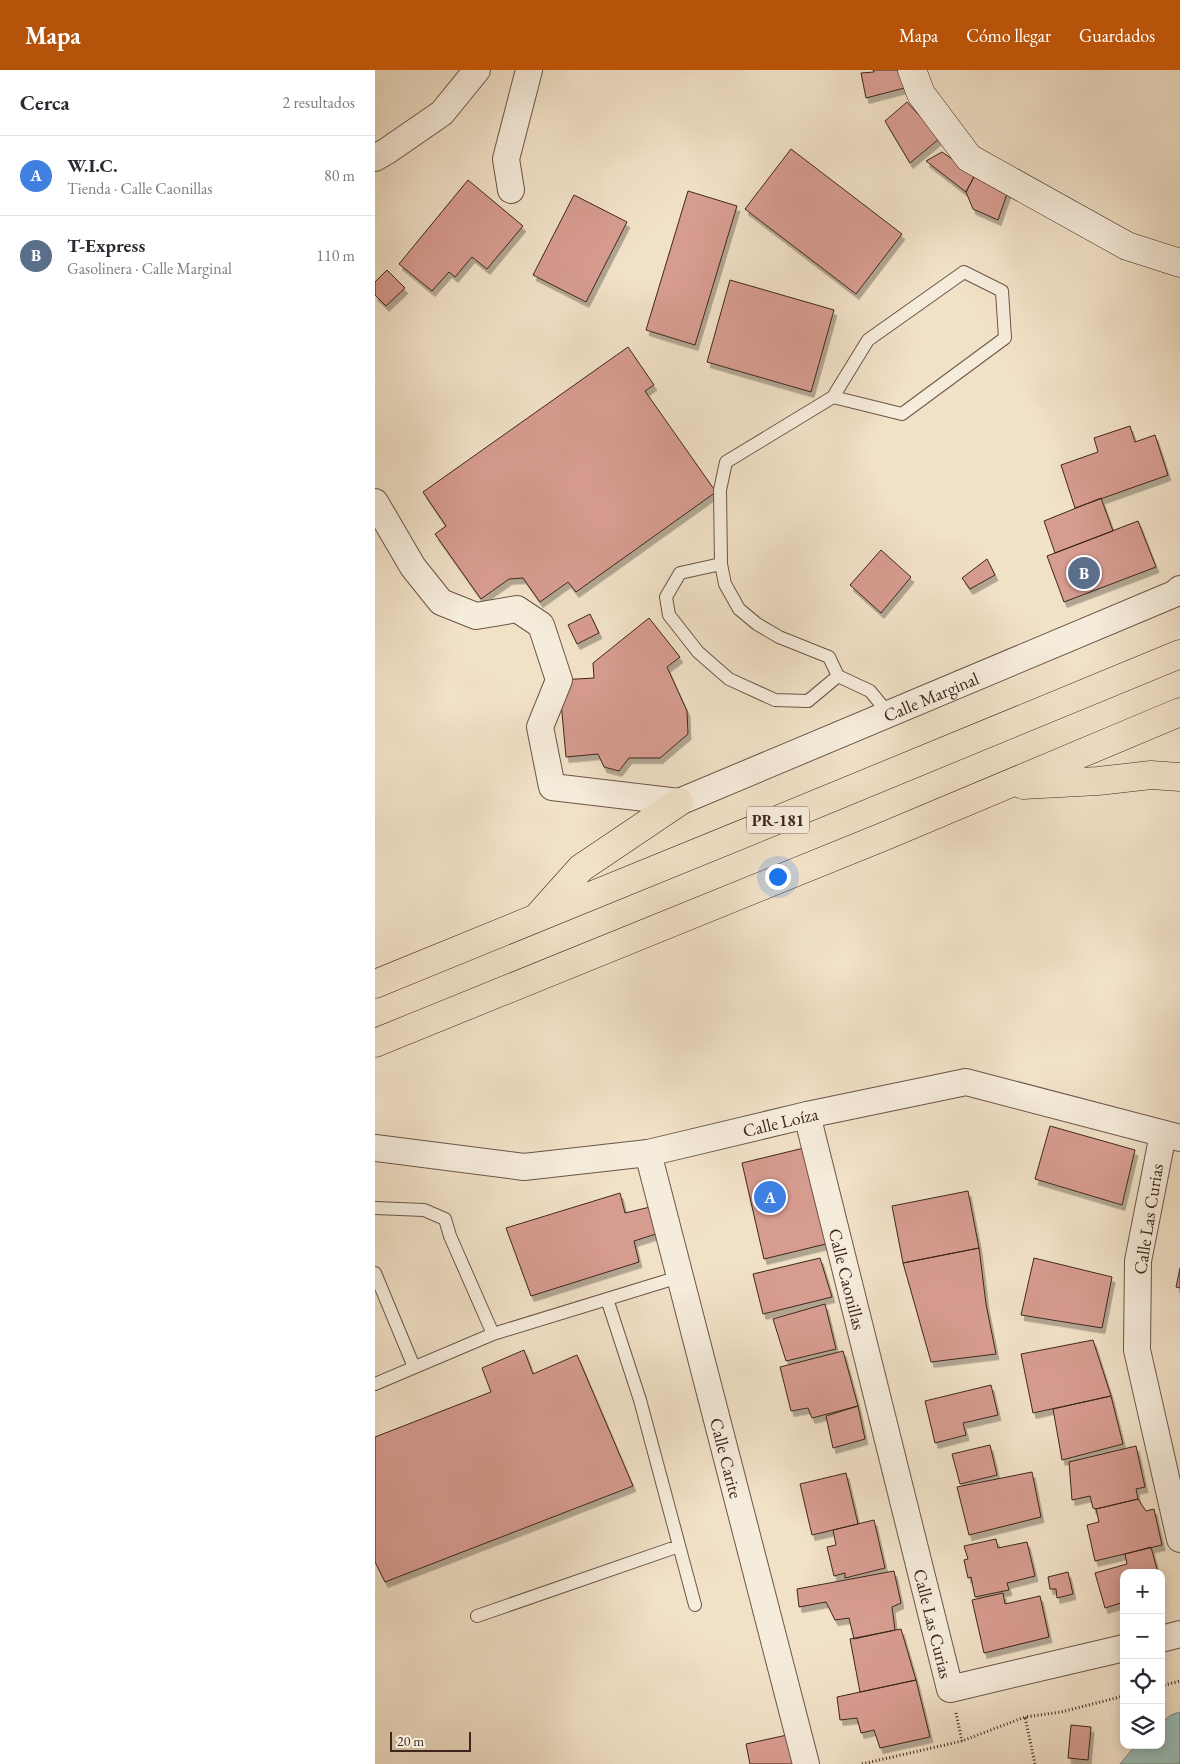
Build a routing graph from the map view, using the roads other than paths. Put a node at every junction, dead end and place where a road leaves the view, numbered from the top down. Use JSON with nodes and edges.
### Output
{"nodes":[{"id":1,"x":477,"y":70,"type":"edge"},
{"id":2,"x":529,"y":70,"type":"edge"},
{"id":3,"x":912,"y":70,"type":"edge"},
{"id":4,"x":375,"y":158,"type":"edge"},
{"id":5,"x":511,"y":190,"type":"dead end"},
{"id":6,"x":1180,"y":263,"type":"edge"},
{"id":7,"x":833,"y":397,"type":"junction"},
{"id":8,"x":375,"y":502,"type":"edge"},
{"id":9,"x":721,"y":564,"type":"junction"},
{"id":10,"x":1180,"y":590,"type":"edge"},
{"id":11,"x":1180,"y":654,"type":"edge"},
{"id":12,"x":838,"y":676,"type":"junction"},
{"id":13,"x":1180,"y":712,"type":"edge"},
{"id":14,"x":889,"y":714,"type":"junction"},
{"id":15,"x":1180,"y":777,"type":"edge"},
{"id":16,"x":1004,"y":786,"type":"junction"},
{"id":17,"x":679,"y":802,"type":"junction"},
{"id":18,"x":536,"y":918,"type":"junction"},
{"id":19,"x":375,"y":984,"type":"edge"},
{"id":20,"x":375,"y":1043,"type":"edge"},
{"id":21,"x":807,"y":1114,"type":"junction"},
{"id":22,"x":1171,"y":1136,"type":"edge"},
{"id":23,"x":375,"y":1148,"type":"edge"},
{"id":24,"x":648,"y":1153,"type":"junction"},
{"id":25,"x":375,"y":1208,"type":"edge"},
{"id":26,"x":375,"y":1273,"type":"edge"},
{"id":27,"x":679,"y":1277,"type":"junction"},
{"id":28,"x":607,"y":1299,"type":"junction"},
{"id":29,"x":493,"y":1334,"type":"junction"},
{"id":30,"x":413,"y":1367,"type":"junction"},
{"id":31,"x":375,"y":1384,"type":"edge"},
{"id":32,"x":889,"y":1442,"type":"joint"},
{"id":33,"x":1180,"y":1539,"type":"edge"},
{"id":34,"x":679,"y":1546,"type":"junction"},
{"id":35,"x":695,"y":1605,"type":"dead end"},
{"id":36,"x":477,"y":1616,"type":"dead end"},
{"id":37,"x":1180,"y":1634,"type":"edge"},
{"id":38,"x":1165,"y":1638,"type":"edge"},
{"id":39,"x":1120,"y":1649,"type":"edge"},
{"id":40,"x":806,"y":1764,"type":"edge"}],
"edges":[{"from":1,"to":4,"type":"street"},
{"from":2,"to":5,"type":"street"},
{"from":3,"to":6,"type":"street"},
{"from":7,"to":7,"type":"lane"},
{"from":7,"to":9,"type":"lane"},
{"from":8,"to":17,"type":"street"},
{"from":9,"to":12,"type":"lane"},
{"from":9,"to":12,"type":"lane"},
{"from":10,"to":14,"type":"street","name":"Calle Marginal"},
{"from":11,"to":18,"type":"main road","number":"PR-181"},
{"from":12,"to":14,"type":"lane"},
{"from":13,"to":16,"type":"main road"},
{"from":14,"to":17,"type":"street","name":"Calle Marginal"},
{"from":15,"to":16,"type":"main road"},
{"from":16,"to":20,"type":"main road"},
{"from":17,"to":18,"type":"main road"},
{"from":18,"to":19,"type":"main road","number":"PR-181"},
{"from":21,"to":22,"type":"street","name":"Calle Loíza"},
{"from":21,"to":24,"type":"street","name":"Calle Loíza"},
{"from":21,"to":32,"type":"street","name":"Calle Caonillas"},
{"from":22,"to":33,"type":"street","name":"Calle Las Curias"},
{"from":23,"to":24,"type":"street","name":"Calle Loíza"},
{"from":24,"to":27,"type":"street","name":"Calle Carite"},
{"from":25,"to":29,"type":"lane"},
{"from":26,"to":30,"type":"lane"},
{"from":27,"to":28,"type":"lane"},
{"from":27,"to":40,"type":"street","name":"Calle Carite"},
{"from":28,"to":29,"type":"lane"},
{"from":28,"to":34,"type":"lane"},
{"from":29,"to":30,"type":"lane"},
{"from":30,"to":31,"type":"lane"},
{"from":32,"to":39,"type":"street","name":"Calle Las Curias"},
{"from":34,"to":35,"type":"lane"},
{"from":34,"to":36,"type":"lane"},
{"from":37,"to":38,"type":"street"}]}
